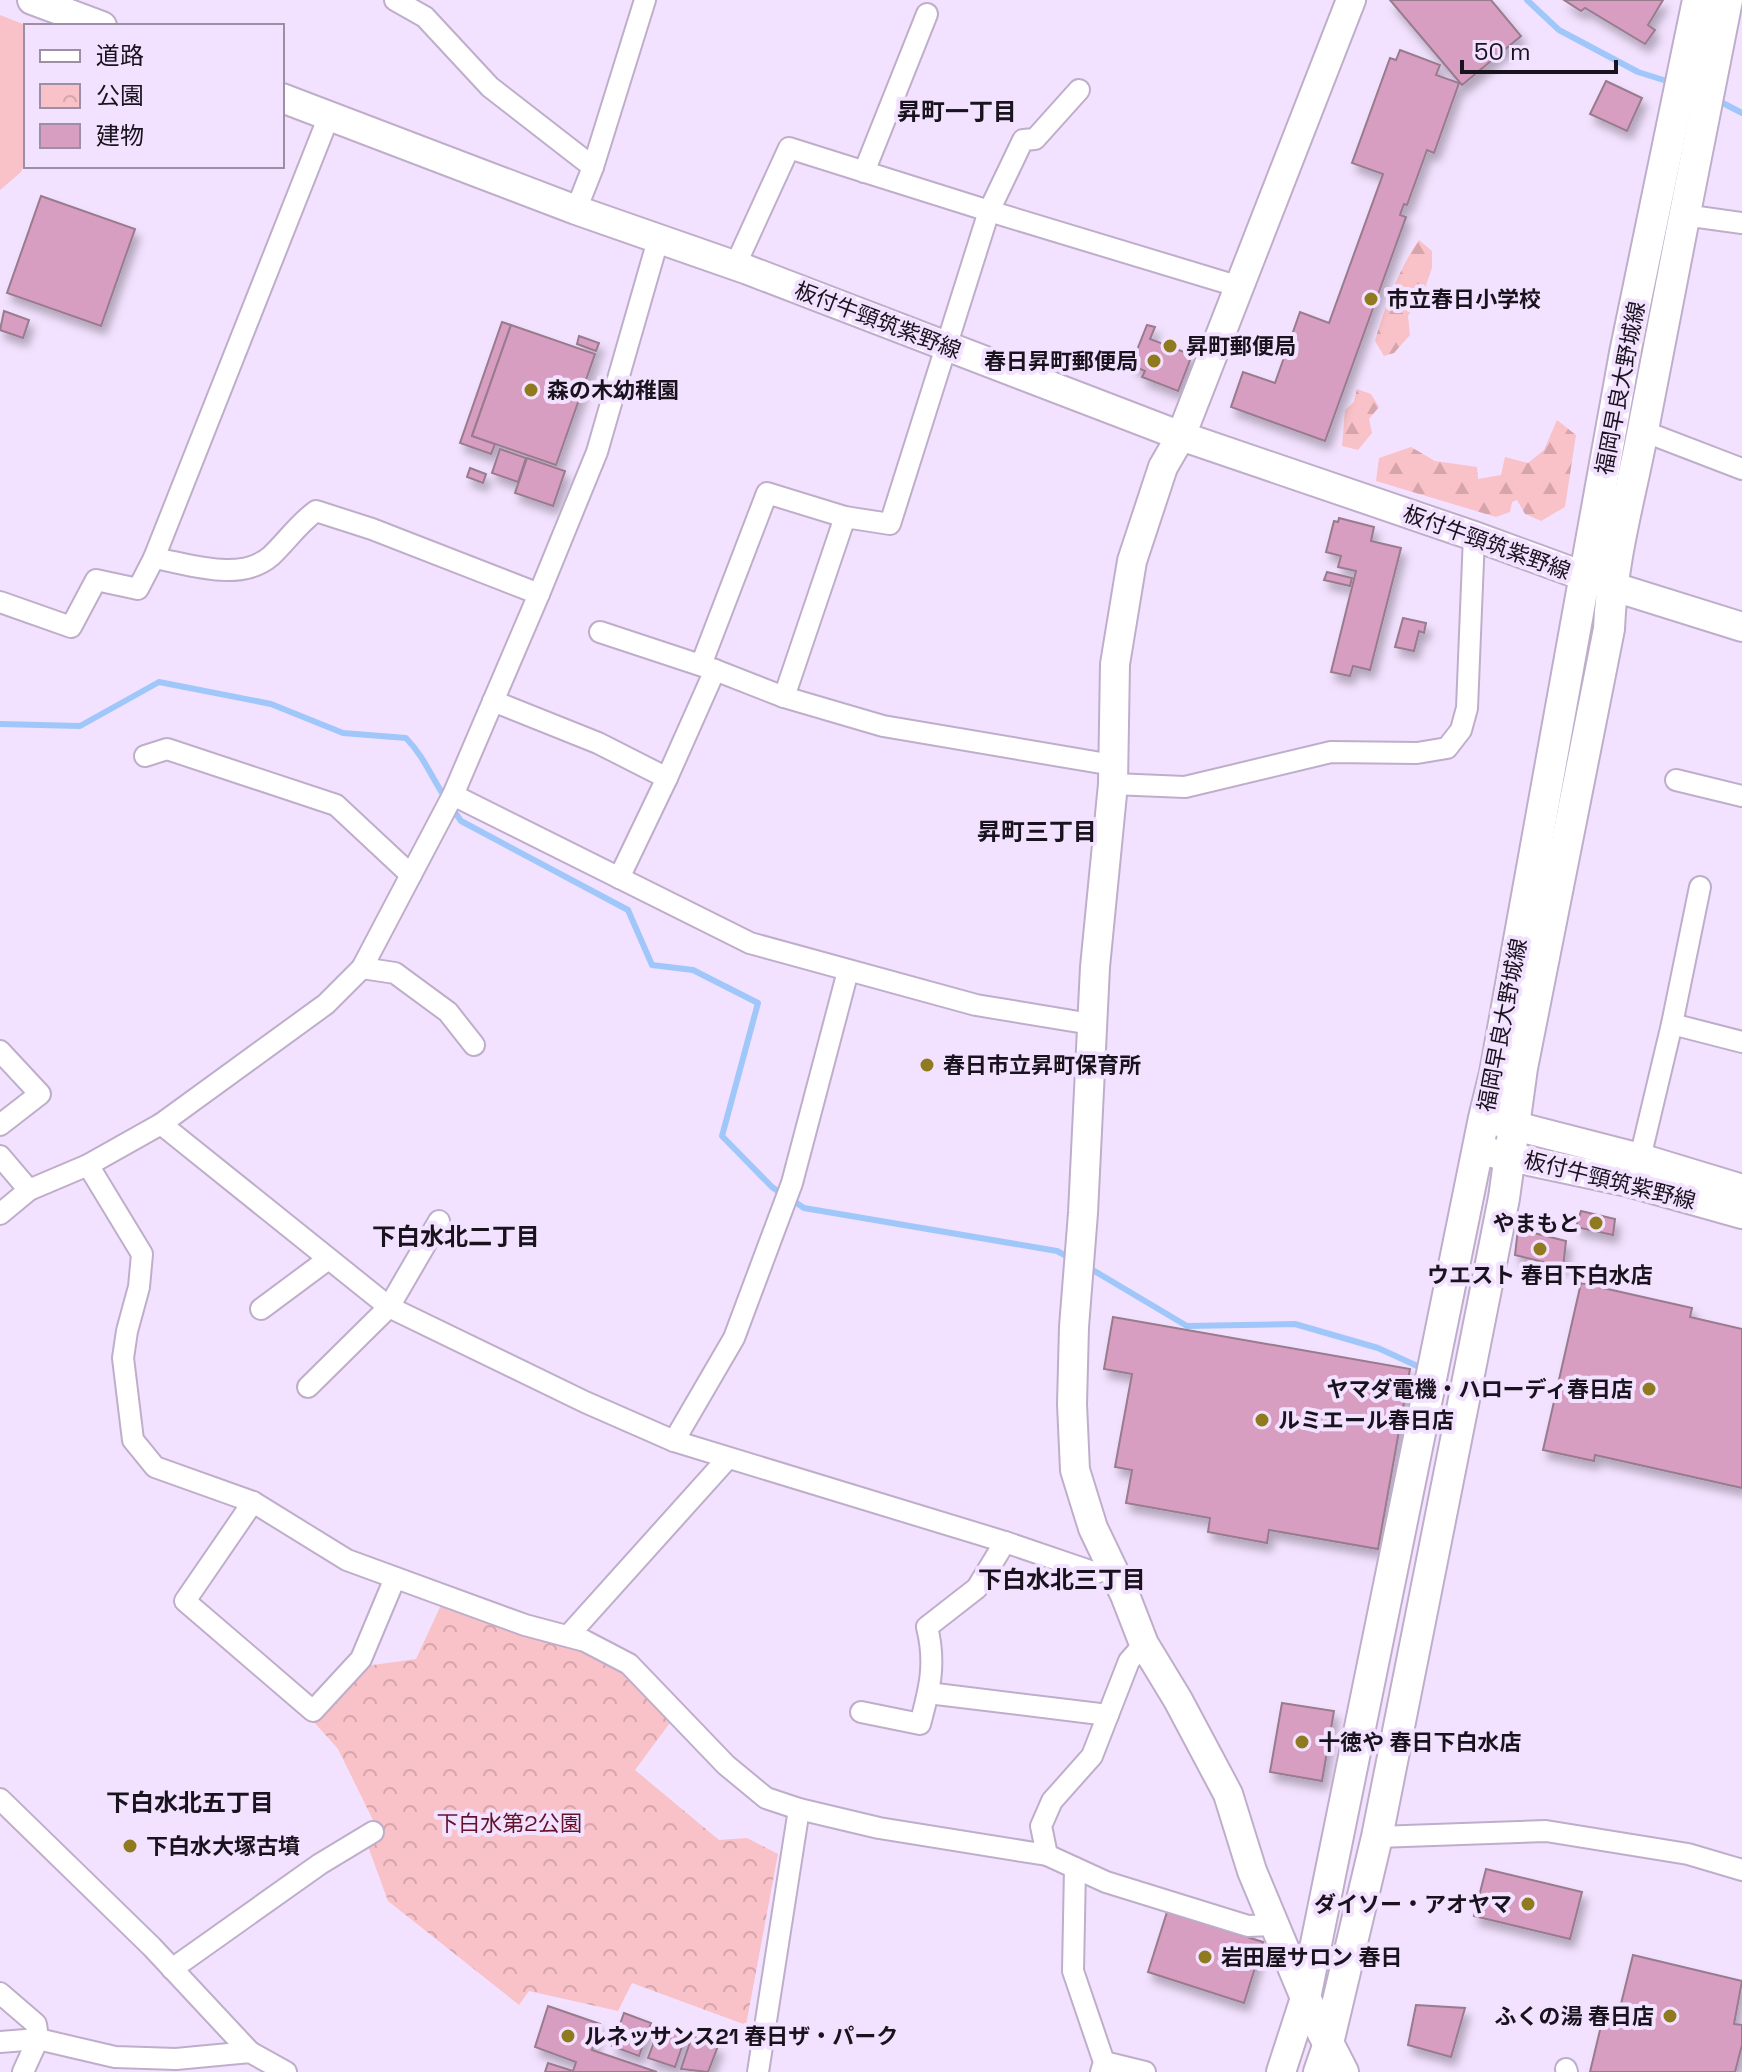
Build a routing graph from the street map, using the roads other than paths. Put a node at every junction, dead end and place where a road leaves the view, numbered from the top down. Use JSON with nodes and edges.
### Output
{"nodes":[{"id":1,"x":32,"y":0,"type":"edge"},
{"id":2,"x":395,"y":0,"type":"edge"},
{"id":3,"x":645,"y":0,"type":"edge"},
{"id":4,"x":1351,"y":0,"type":"edge"},
{"id":5,"x":1698,"y":0,"type":"edge"},
{"id":6,"x":1727,"y":0,"type":"edge"},
{"id":7,"x":92,"y":15,"type":"edge"},
{"id":8,"x":915,"y":25,"type":"dead end"},
{"id":9,"x":1079,"y":90,"type":"dead end"},
{"id":10,"x":284,"y":99,"type":"edge"},
{"id":11,"x":329,"y":116,"type":"junction"},
{"id":12,"x":593,"y":167,"type":"junction"},
{"id":13,"x":864,"y":172,"type":"junction"},
{"id":14,"x":576,"y":210,"type":"junction"},
{"id":15,"x":989,"y":211,"type":"junction"},
{"id":16,"x":1684,"y":215,"type":"junction"},
{"id":17,"x":1742,"y":223,"type":"edge"},
{"id":18,"x":658,"y":240,"type":"junction"},
{"id":19,"x":735,"y":266,"type":"junction"},
{"id":20,"x":1240,"y":287,"type":"junction"},
{"id":21,"x":947,"y":346,"type":"junction"},
{"id":22,"x":1643,"y":431,"type":"junction"},
{"id":23,"x":1181,"y":436,"type":"junction"},
{"id":24,"x":1742,"y":469,"type":"edge"},
{"id":25,"x":845,"y":517,"type":"junction"},
{"id":26,"x":1474,"y":536,"type":"junction"},
{"id":27,"x":154,"y":558,"type":"junction"},
{"id":28,"x":1598,"y":581,"type":"junction"},
{"id":29,"x":539,"y":594,"type":"junction"},
{"id":30,"x":0,"y":602,"type":"edge"},
{"id":31,"x":1742,"y":627,"type":"edge"},
{"id":32,"x":600,"y":632,"type":"dead end"},
{"id":33,"x":708,"y":668,"type":"junction"},
{"id":34,"x":784,"y":697,"type":"junction"},
{"id":35,"x":493,"y":701,"type":"junction"},
{"id":36,"x":145,"y":756,"type":"dead end"},
{"id":37,"x":1113,"y":775,"type":"junction"},
{"id":38,"x":667,"y":778,"type":"junction"},
{"id":39,"x":1676,"y":780,"type":"dead end"},
{"id":40,"x":453,"y":795,"type":"junction"},
{"id":41,"x":1742,"y":796,"type":"edge"},
{"id":42,"x":411,"y":875,"type":"junction"},
{"id":43,"x":619,"y":878,"type":"junction"},
{"id":44,"x":1700,"y":887,"type":"dead end"},
{"id":45,"x":362,"y":968,"type":"junction"},
{"id":46,"x":848,"y":971,"type":"junction"},
{"id":47,"x":1091,"y":1024,"type":"junction"},
{"id":48,"x":1672,"y":1024,"type":"junction"},
{"id":49,"x":1742,"y":1042,"type":"edge"},
{"id":50,"x":474,"y":1045,"type":"dead end"},
{"id":51,"x":0,"y":1051,"type":"edge"},
{"id":52,"x":1484,"y":1118,"type":"junction"},
{"id":53,"x":161,"y":1124,"type":"junction"},
{"id":54,"x":0,"y":1125,"type":"edge"},
{"id":55,"x":1512,"y":1141,"type":"junction"},
{"id":56,"x":1478,"y":1150,"type":"junction"},
{"id":57,"x":0,"y":1156,"type":"edge"},
{"id":58,"x":1640,"y":1158,"type":"junction"},
{"id":59,"x":88,"y":1165,"type":"junction"},
{"id":60,"x":1742,"y":1189,"type":"edge"},
{"id":61,"x":29,"y":1190,"type":"junction"},
{"id":62,"x":0,"y":1214,"type":"edge"},
{"id":63,"x":1742,"y":1214,"type":"edge"},
{"id":64,"x":439,"y":1221,"type":"dead end"},
{"id":65,"x":327,"y":1260,"type":"junction"},
{"id":66,"x":389,"y":1307,"type":"junction"},
{"id":67,"x":261,"y":1309,"type":"dead end"},
{"id":68,"x":308,"y":1387,"type":"dead end"},
{"id":69,"x":674,"y":1441,"type":"junction"},
{"id":70,"x":728,"y":1458,"type":"junction"},
{"id":71,"x":253,"y":1502,"type":"junction"},
{"id":72,"x":1005,"y":1542,"type":"junction"},
{"id":73,"x":1112,"y":1567,"type":"junction"},
{"id":74,"x":395,"y":1578,"type":"junction"},
{"id":75,"x":568,"y":1636,"type":"junction"},
{"id":76,"x":1144,"y":1644,"type":"junction"},
{"id":77,"x":928,"y":1693,"type":"junction"},
{"id":78,"x":861,"y":1712,"type":"dead end"},
{"id":79,"x":1108,"y":1715,"type":"junction"},
{"id":80,"x":0,"y":1799,"type":"edge"},
{"id":81,"x":799,"y":1809,"type":"junction"},
{"id":82,"x":373,"y":1832,"type":"dead end"},
{"id":83,"x":1377,"y":1837,"type":"junction"},
{"id":84,"x":1047,"y":1855,"type":"junction"},
{"id":85,"x":1075,"y":1868,"type":"junction"},
{"id":86,"x":1742,"y":1870,"type":"edge"},
{"id":87,"x":1273,"y":1925,"type":"junction"},
{"id":88,"x":172,"y":1969,"type":"junction"},
{"id":89,"x":0,"y":1993,"type":"edge"},
{"id":90,"x":1305,"y":1998,"type":"junction"},
{"id":91,"x":38,"y":2039,"type":"junction"},
{"id":92,"x":0,"y":2042,"type":"edge"},
{"id":93,"x":1328,"y":2043,"type":"junction"},
{"id":94,"x":250,"y":2052,"type":"junction"},
{"id":95,"x":172,"y":2066,"type":"edge"},
{"id":96,"x":1102,"y":2067,"type":"edge"},
{"id":97,"x":23,"y":2072,"type":"edge"},
{"id":98,"x":286,"y":2072,"type":"edge"},
{"id":99,"x":758,"y":2072,"type":"edge"},
{"id":100,"x":1145,"y":2072,"type":"edge"},
{"id":101,"x":1281,"y":2072,"type":"edge"},
{"id":102,"x":1318,"y":2072,"type":"edge"},
{"id":103,"x":1343,"y":2072,"type":"edge"}],
"edges":[{"from":1,"to":7,"type":"street"},
{"from":2,"to":12,"type":"street"},
{"from":3,"to":12,"type":"street"},
{"from":4,"to":20,"type":"street"},
{"from":5,"to":28,"type":"main road","name":"福岡早良大野城線"},
{"from":6,"to":16,"type":"main road","name":"福岡早良大野城線"},
{"from":8,"to":13,"type":"street"},
{"from":9,"to":15,"type":"street"},
{"from":10,"to":11,"type":"street","name":"板付牛頸筑紫野線"},
{"from":11,"to":14,"type":"street","name":"板付牛頸筑紫野線"},
{"from":11,"to":27,"type":"street"},
{"from":12,"to":14,"type":"street"},
{"from":13,"to":15,"type":"street"},
{"from":13,"to":19,"type":"street"},
{"from":14,"to":18,"type":"street","name":"板付牛頸筑紫野線"},
{"from":15,"to":20,"type":"street"},
{"from":15,"to":21,"type":"street"},
{"from":16,"to":17,"type":"street"},
{"from":16,"to":22,"type":"main road","name":"福岡早良大野城線"},
{"from":18,"to":19,"type":"street","name":"板付牛頸筑紫野線"},
{"from":18,"to":29,"type":"street"},
{"from":19,"to":21,"type":"street","name":"板付牛頸筑紫野線"},
{"from":20,"to":23,"type":"street"},
{"from":21,"to":23,"type":"street","name":"板付牛頸筑紫野線"},
{"from":21,"to":25,"type":"street"},
{"from":22,"to":24,"type":"street"},
{"from":22,"to":28,"type":"main road","name":"福岡早良大野城線"},
{"from":23,"to":26,"type":"street","name":"板付牛頸筑紫野線"},
{"from":23,"to":37,"type":"street"},
{"from":25,"to":33,"type":"street"},
{"from":25,"to":34,"type":"street"},
{"from":26,"to":28,"type":"street","name":"板付牛頸筑紫野線"},
{"from":26,"to":37,"type":"street"},
{"from":27,"to":29,"type":"street"},
{"from":27,"to":30,"type":"street"},
{"from":28,"to":31,"type":"street","name":"板付牛頸筑紫野線"},
{"from":28,"to":52,"type":"main road","name":"福岡早良大野城線"},
{"from":28,"to":55,"type":"main road","name":"福岡早良大野城線"},
{"from":29,"to":35,"type":"street"},
{"from":32,"to":33,"type":"street"},
{"from":33,"to":34,"type":"street"},
{"from":33,"to":38,"type":"street"},
{"from":34,"to":37,"type":"street"},
{"from":35,"to":38,"type":"street"},
{"from":35,"to":40,"type":"street"},
{"from":36,"to":42,"type":"street"},
{"from":37,"to":47,"type":"street"},
{"from":38,"to":43,"type":"street"},
{"from":39,"to":41,"type":"street"},
{"from":40,"to":42,"type":"street"},
{"from":40,"to":43,"type":"street"},
{"from":42,"to":45,"type":"street"},
{"from":43,"to":46,"type":"street"},
{"from":44,"to":48,"type":"street"},
{"from":45,"to":50,"type":"street"},
{"from":45,"to":53,"type":"street"},
{"from":46,"to":47,"type":"street"},
{"from":46,"to":69,"type":"street"},
{"from":47,"to":73,"type":"street"},
{"from":48,"to":49,"type":"street"},
{"from":48,"to":58,"type":"street"},
{"from":51,"to":54,"type":"street"},
{"from":52,"to":55,"type":"street","name":"板付牛頸筑紫野線"},
{"from":52,"to":56,"type":"main road","name":"福岡早良大野城線"},
{"from":53,"to":59,"type":"street"},
{"from":53,"to":65,"type":"street"},
{"from":55,"to":56,"type":"street","name":"板付牛頸筑紫野線"},
{"from":55,"to":58,"type":"street","name":"板付牛頸筑紫野線"},
{"from":55,"to":63,"type":"street","name":"板付牛頸筑紫野線"},
{"from":55,"to":83,"type":"main road","name":"福岡早良大野城線"},
{"from":56,"to":90,"type":"main road","name":"福岡早良大野城線"},
{"from":57,"to":61,"type":"street"},
{"from":58,"to":60,"type":"street","name":"板付牛頸筑紫野線"},
{"from":59,"to":61,"type":"street"},
{"from":59,"to":71,"type":"street"},
{"from":61,"to":62,"type":"street"},
{"from":64,"to":66,"type":"street"},
{"from":65,"to":66,"type":"street"},
{"from":65,"to":67,"type":"street"},
{"from":66,"to":68,"type":"street"},
{"from":66,"to":69,"type":"street"},
{"from":69,"to":70,"type":"street"},
{"from":70,"to":72,"type":"street"},
{"from":70,"to":75,"type":"street"},
{"from":71,"to":74,"type":"street"},
{"from":71,"to":74,"type":"street"},
{"from":72,"to":73,"type":"street"},
{"from":72,"to":77,"type":"street"},
{"from":73,"to":76,"type":"street"},
{"from":74,"to":75,"type":"street"},
{"from":75,"to":81,"type":"street"},
{"from":76,"to":79,"type":"street"},
{"from":76,"to":87,"type":"street"},
{"from":77,"to":78,"type":"street"},
{"from":77,"to":79,"type":"street"},
{"from":79,"to":84,"type":"street"},
{"from":80,"to":88,"type":"street"},
{"from":81,"to":84,"type":"street"},
{"from":81,"to":99,"type":"street"},
{"from":82,"to":88,"type":"street"},
{"from":83,"to":86,"type":"street"},
{"from":83,"to":93,"type":"main road","name":"福岡早良大野城線"},
{"from":84,"to":85,"type":"street"},
{"from":85,"to":87,"type":"street"},
{"from":85,"to":96,"type":"street"},
{"from":87,"to":90,"type":"street"},
{"from":88,"to":94,"type":"street"},
{"from":89,"to":91,"type":"street"},
{"from":90,"to":93,"type":"main road"},
{"from":90,"to":101,"type":"street"},
{"from":91,"to":92,"type":"street"},
{"from":91,"to":95,"type":"street"},
{"from":91,"to":97,"type":"street"},
{"from":93,"to":102,"type":"street"},
{"from":93,"to":103,"type":"main road"},
{"from":94,"to":95,"type":"street"},
{"from":94,"to":98,"type":"street"},
{"from":96,"to":100,"type":"street"}]}
